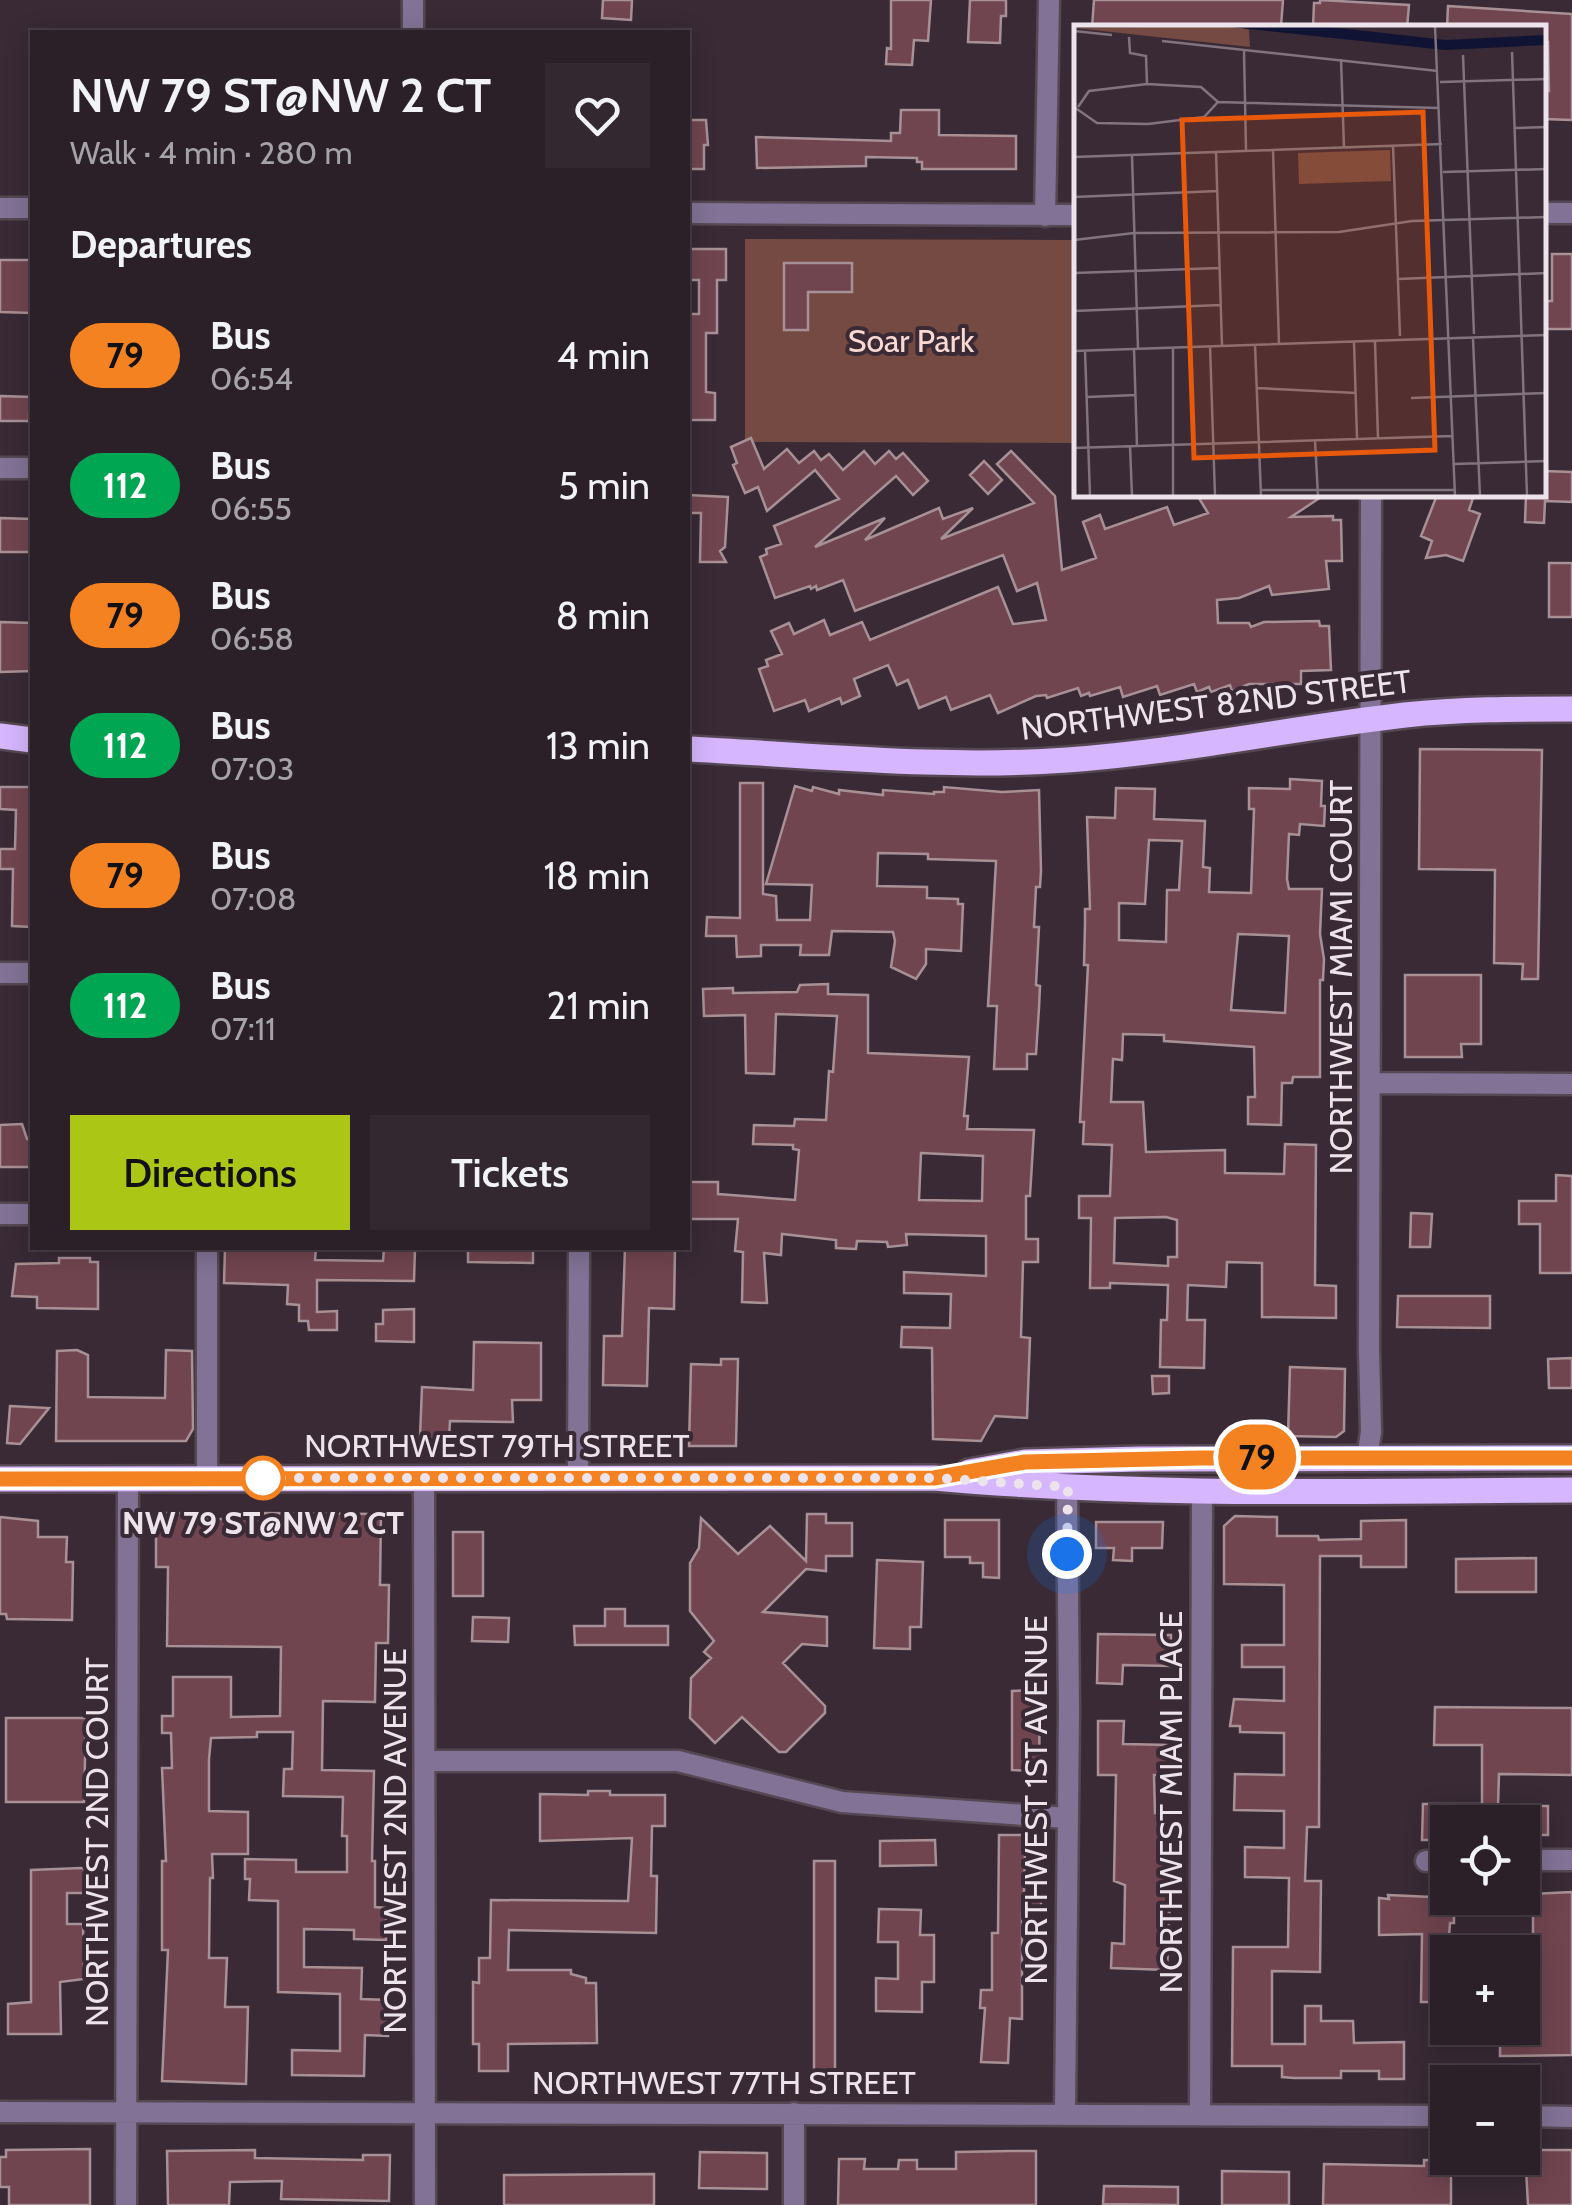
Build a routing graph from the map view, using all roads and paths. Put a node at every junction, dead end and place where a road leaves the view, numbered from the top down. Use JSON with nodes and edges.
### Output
{"nodes":[{"id":1,"x":413,"y":0,"type":"edge"},
{"id":2,"x":1049,"y":0,"type":"edge"},
{"id":3,"x":413,"y":30,"type":"edge"},
{"id":4,"x":0,"y":208,"type":"edge"},
{"id":5,"x":30,"y":208,"type":"edge"},
{"id":6,"x":690,"y":213,"type":"edge"},
{"id":7,"x":1074,"y":215,"type":"edge"},
{"id":8,"x":1045,"y":216,"type":"junction"},
{"id":9,"x":0,"y":468,"type":"edge"},
{"id":10,"x":30,"y":468,"type":"edge"},
{"id":11,"x":1371,"y":498,"type":"edge"},
{"id":12,"x":1572,"y":709,"type":"edge"},
{"id":13,"x":1372,"y":720,"type":"junction"},
{"id":14,"x":0,"y":736,"type":"edge"},
{"id":15,"x":30,"y":740,"type":"edge"},
{"id":16,"x":690,"y":749,"type":"edge"},
{"id":17,"x":0,"y":973,"type":"edge"},
{"id":18,"x":30,"y":973,"type":"edge"},
{"id":19,"x":1372,"y":1082,"type":"junction"},
{"id":20,"x":1572,"y":1084,"type":"edge"},
{"id":21,"x":0,"y":1214,"type":"edge"},
{"id":22,"x":30,"y":1214,"type":"edge"},
{"id":23,"x":207,"y":1250,"type":"edge"},
{"id":24,"x":579,"y":1250,"type":"edge"},
{"id":25,"x":1366,"y":1458,"type":"junction"},
{"id":26,"x":1572,"y":1458,"type":"edge"},
{"id":27,"x":208,"y":1478,"type":"junction"},
{"id":28,"x":424,"y":1478,"type":"junction"},
{"id":29,"x":934,"y":1478,"type":"junction"},
{"id":30,"x":0,"y":1479,"type":"edge"},
{"id":31,"x":128,"y":1479,"type":"junction"},
{"id":32,"x":578,"y":1479,"type":"junction"},
{"id":33,"x":1068,"y":1487,"type":"junction"},
{"id":34,"x":1202,"y":1490,"type":"junction"},
{"id":35,"x":1572,"y":1490,"type":"edge"},
{"id":36,"x":425,"y":1761,"type":"junction"},
{"id":37,"x":1067,"y":1818,"type":"junction"},
{"id":38,"x":1540,"y":1860,"type":"edge"},
{"id":39,"x":1572,"y":1860,"type":"edge"},
{"id":40,"x":0,"y":2112,"type":"edge"},
{"id":41,"x":794,"y":2112,"type":"junction"},
{"id":42,"x":126,"y":2114,"type":"junction"},
{"id":43,"x":424,"y":2114,"type":"junction"},
{"id":44,"x":1065,"y":2114,"type":"junction"},
{"id":45,"x":1200,"y":2114,"type":"junction"},
{"id":46,"x":1430,"y":2116,"type":"edge"},
{"id":47,"x":1540,"y":2116,"type":"edge"},
{"id":48,"x":1572,"y":2117,"type":"edge"},
{"id":49,"x":126,"y":2205,"type":"edge"},
{"id":50,"x":425,"y":2205,"type":"edge"},
{"id":51,"x":794,"y":2205,"type":"edge"}],
"edges":[{"from":1,"to":3,"type":"street"},
{"from":2,"to":8,"type":"street"},
{"from":4,"to":5,"type":"street"},
{"from":6,"to":8,"type":"street"},
{"from":7,"to":8,"type":"street"},
{"from":9,"to":10,"type":"street"},
{"from":11,"to":13,"type":"street","name":"NORTHWEST MIAMI COURT"},
{"from":12,"to":13,"type":"main road","name":"NORTHWEST 82ND STREET"},
{"from":13,"to":16,"type":"main road","name":"NORTHWEST 82ND STREET"},
{"from":13,"to":19,"type":"street","name":"NORTHWEST MIAMI COURT"},
{"from":14,"to":15,"type":"main road"},
{"from":17,"to":18,"type":"street"},
{"from":19,"to":20,"type":"street"},
{"from":19,"to":25,"type":"street","name":"NORTHWEST MIAMI COURT"},
{"from":21,"to":22,"type":"street"},
{"from":23,"to":27,"type":"street"},
{"from":24,"to":32,"type":"street"},
{"from":25,"to":26,"type":"main road","name":"NORTHWEST 79TH STREET"},
{"from":25,"to":29,"type":"main road","name":"NORTHWEST 79TH STREET"},
{"from":25,"to":34,"type":"main road"},
{"from":27,"to":28,"type":"main road","name":"NORTHWEST 79TH STREET"},
{"from":27,"to":31,"type":"main road","name":"NORTHWEST 79TH STREET"},
{"from":28,"to":32,"type":"main road","name":"NORTHWEST 79TH STREET"},
{"from":28,"to":36,"type":"street","name":"NORTHWEST 2ND AVENUE"},
{"from":29,"to":32,"type":"main road","name":"NORTHWEST 79TH STREET"},
{"from":29,"to":33,"type":"main road","name":"NORTHWEST 79TH STREET"},
{"from":30,"to":31,"type":"main road","name":"NORTHWEST 79TH STREET"},
{"from":31,"to":42,"type":"street","name":"NORTHWEST 2ND COURT"},
{"from":33,"to":34,"type":"main road","name":"NORTHWEST 79TH STREET"},
{"from":33,"to":37,"type":"street","name":"NORTHWEST 1ST AVENUE"},
{"from":34,"to":35,"type":"main road","name":"NORTHWEST 79TH STREET"},
{"from":34,"to":45,"type":"street","name":"NORTHWEST MIAMI PLACE"},
{"from":36,"to":37,"type":"street"},
{"from":36,"to":43,"type":"street","name":"NORTHWEST 2ND AVENUE"},
{"from":37,"to":44,"type":"street","name":"NORTHWEST 1ST AVENUE"},
{"from":38,"to":39,"type":"street"},
{"from":40,"to":42,"type":"street","name":"NORTHWEST 77TH STREET"},
{"from":41,"to":43,"type":"street","name":"NORTHWEST 77TH STREET"},
{"from":41,"to":44,"type":"street","name":"NORTHWEST 77TH STREET"},
{"from":41,"to":51,"type":"street"},
{"from":42,"to":43,"type":"street","name":"NORTHWEST 77TH STREET"},
{"from":42,"to":49,"type":"street","name":"NORTHWEST 2ND COURT"},
{"from":43,"to":50,"type":"street","name":"NORTHWEST 2ND AVENUE"},
{"from":44,"to":45,"type":"street","name":"NORTHWEST 77TH STREET"},
{"from":45,"to":46,"type":"street","name":"NORTHWEST 77TH STREET"},
{"from":47,"to":48,"type":"street"}]}
